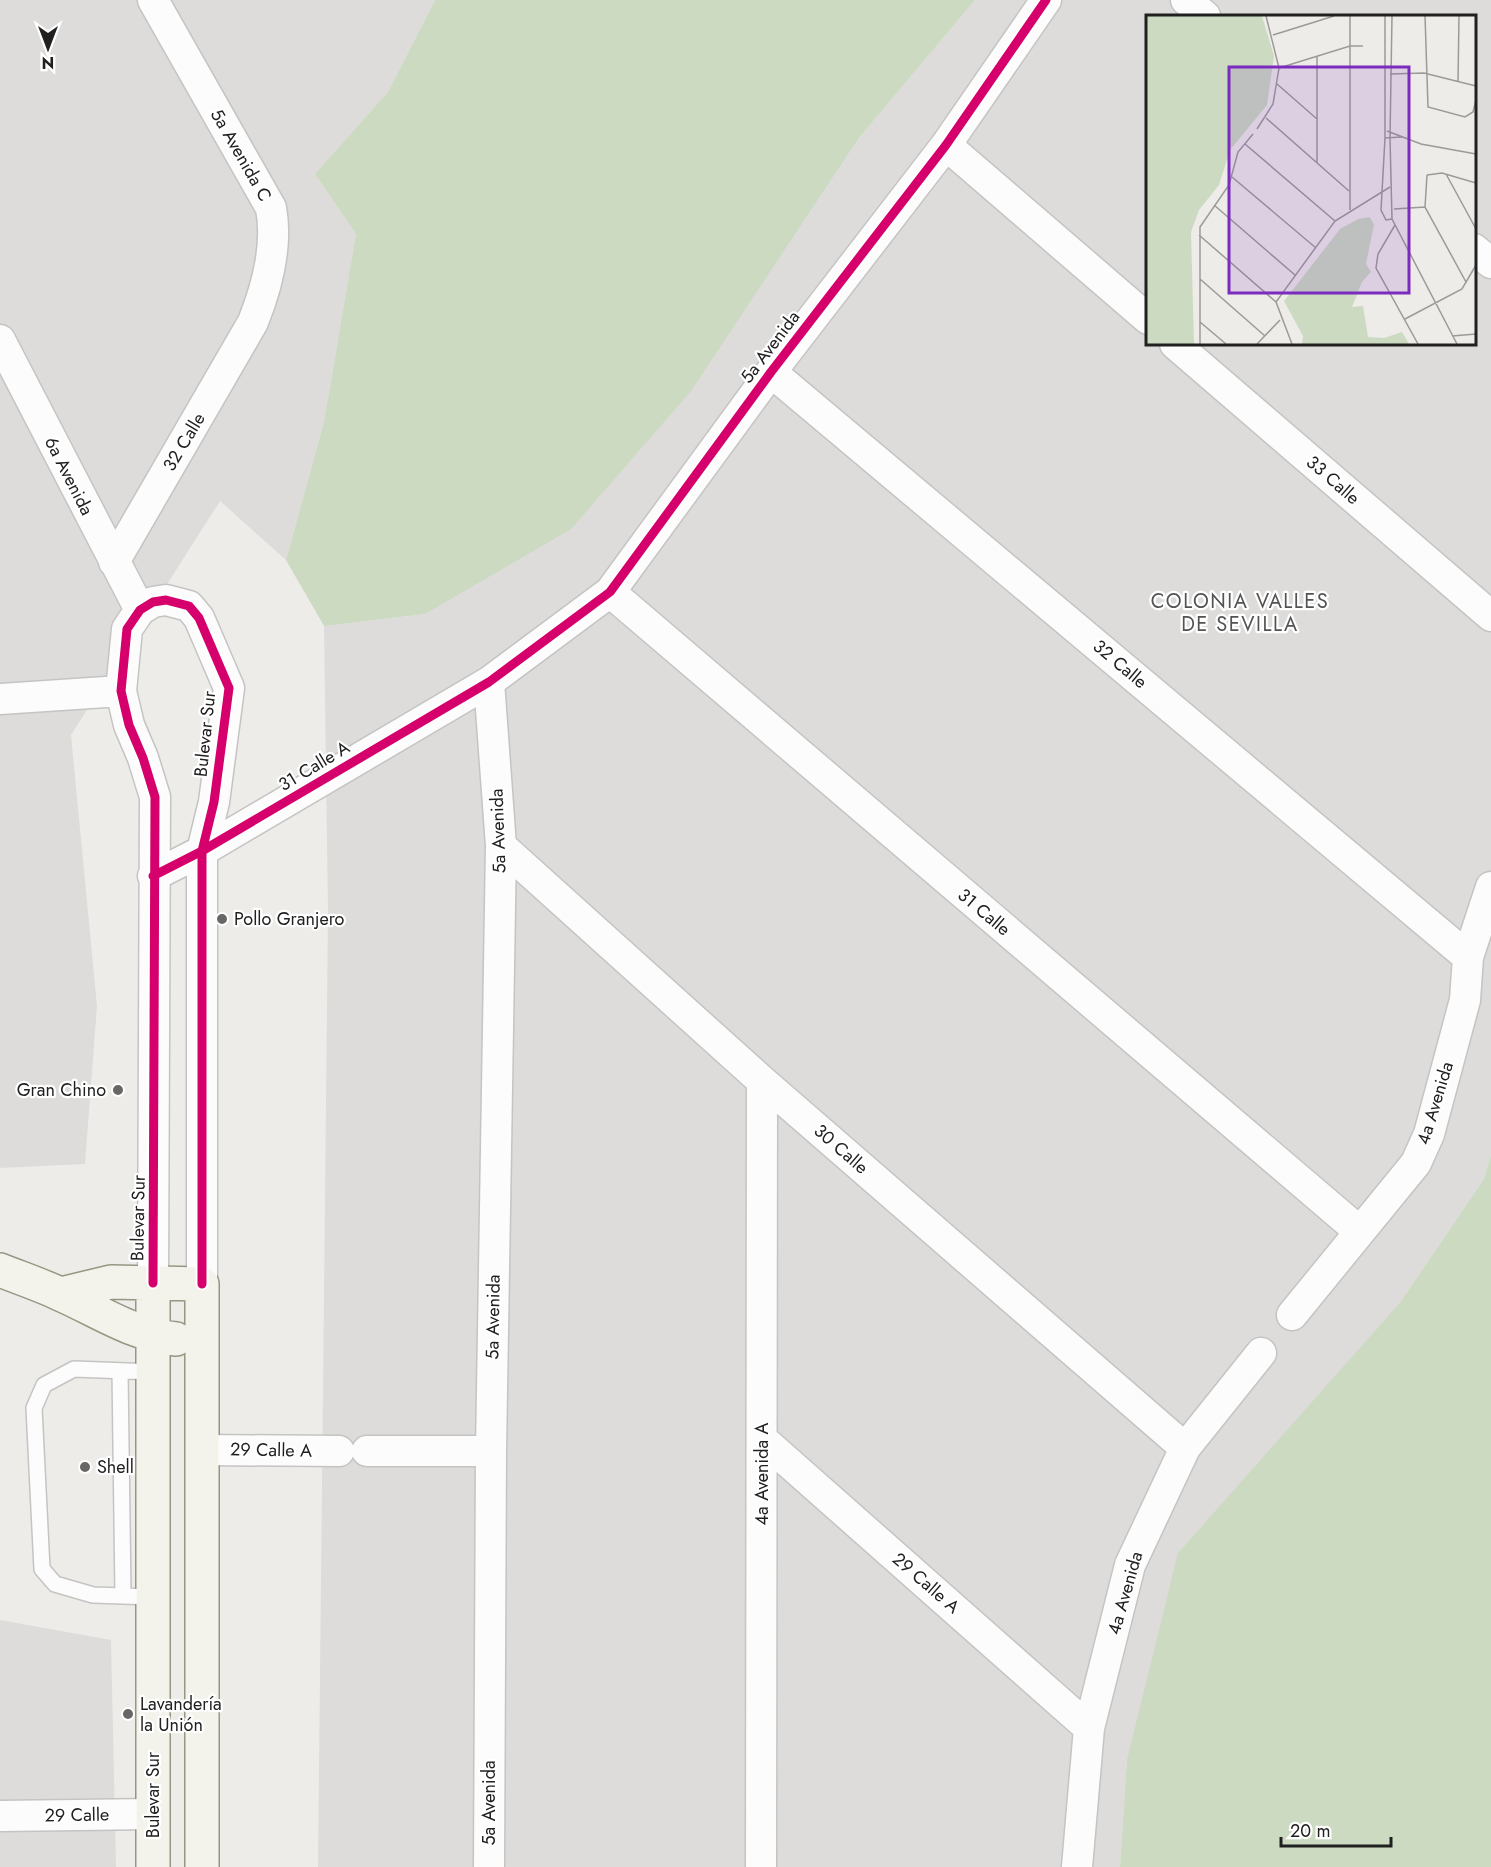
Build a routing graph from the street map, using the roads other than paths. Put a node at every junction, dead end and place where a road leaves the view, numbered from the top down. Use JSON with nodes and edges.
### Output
{"nodes":[{"id":1,"x":153,"y":0,"type":"edge"},
{"id":2,"x":1046,"y":0,"type":"edge"},
{"id":3,"x":1186,"y":0,"type":"edge"},
{"id":4,"x":1204,"y":15,"type":"edge"},
{"id":5,"x":946,"y":146,"type":"junction"},
{"id":6,"x":1476,"y":251,"type":"edge"},
{"id":7,"x":1491,"y":263,"type":"edge"},
{"id":8,"x":1146,"y":318,"type":"edge"},
{"id":9,"x":253,"y":322,"type":"joint"},
{"id":10,"x":0,"y":340,"type":"edge"},
{"id":11,"x":1176,"y":345,"type":"edge"},
{"id":12,"x":771,"y":372,"type":"junction"},
{"id":13,"x":114,"y":562,"type":"junction"},
{"id":14,"x":610,"y":592,"type":"junction"},
{"id":15,"x":140,"y":610,"type":"junction"},
{"id":16,"x":1491,"y":616,"type":"edge"},
{"id":17,"x":489,"y":682,"type":"junction"},
{"id":18,"x":121,"y":691,"type":"junction"},
{"id":19,"x":0,"y":699,"type":"edge"},
{"id":20,"x":501,"y":846,"type":"junction"},
{"id":21,"x":202,"y":851,"type":"junction"},
{"id":22,"x":153,"y":876,"type":"junction"},
{"id":23,"x":1491,"y":887,"type":"edge"},
{"id":24,"x":1468,"y":957,"type":"junction"},
{"id":25,"x":762,"y":1081,"type":"junction"},
{"id":26,"x":1359,"y":1231,"type":"junction"},
{"id":27,"x":0,"y":1270,"type":"edge"},
{"id":28,"x":153,"y":1282,"type":"junction"},
{"id":29,"x":202,"y":1284,"type":"junction"},
{"id":30,"x":61,"y":1294,"type":"junction"},
{"id":31,"x":1292,"y":1315,"type":"dead end"},
{"id":32,"x":155,"y":1337,"type":"junction"},
{"id":33,"x":200,"y":1341,"type":"junction"},
{"id":34,"x":1261,"y":1353,"type":"dead end"},
{"id":35,"x":120,"y":1371,"type":"junction"},
{"id":36,"x":154,"y":1372,"type":"junction"},
{"id":37,"x":762,"y":1439,"type":"junction"},
{"id":38,"x":1185,"y":1448,"type":"junction"},
{"id":39,"x":204,"y":1449,"type":"junction"},
{"id":40,"x":491,"y":1451,"type":"junction"},
{"id":41,"x":138,"y":1596,"type":"junction"},
{"id":42,"x":1089,"y":1728,"type":"junction"},
{"id":43,"x":154,"y":1814,"type":"junction"},
{"id":44,"x":0,"y":1816,"type":"edge"},
{"id":45,"x":1074,"y":1866,"type":"edge"},
{"id":46,"x":153,"y":1867,"type":"edge"},
{"id":47,"x":202,"y":1867,"type":"edge"},
{"id":48,"x":489,"y":1867,"type":"edge"},
{"id":49,"x":761,"y":1867,"type":"edge"}],
"edges":[{"from":1,"to":9,"type":"street","name":"5a Avenida C"},
{"from":2,"to":5,"type":"street","name":"5a Avenida"},
{"from":3,"to":4,"type":"street"},
{"from":5,"to":8,"type":"street"},
{"from":5,"to":12,"type":"street","name":"5a Avenida"},
{"from":6,"to":7,"type":"street"},
{"from":9,"to":13,"type":"street","name":"32 Calle"},
{"from":10,"to":13,"type":"street","name":"6a Avenida"},
{"from":11,"to":16,"type":"street","name":"33 Calle"},
{"from":12,"to":14,"type":"street","name":"5a Avenida"},
{"from":12,"to":24,"type":"street","name":"32 Calle"},
{"from":13,"to":15,"type":"street","name":"6a Avenida"},
{"from":14,"to":17,"type":"street","name":"5a Avenida"},
{"from":14,"to":26,"type":"street","name":"31 Calle"},
{"from":15,"to":18,"type":"street","name":"Bulevar Sur"},
{"from":15,"to":21,"type":"street","name":"Bulevar Sur"},
{"from":17,"to":20,"type":"street","name":"5a Avenida"},
{"from":17,"to":21,"type":"street","name":"31 Calle A"},
{"from":18,"to":19,"type":"street"},
{"from":18,"to":22,"type":"street","name":"Bulevar Sur"},
{"from":20,"to":25,"type":"street","name":"30 Calle"},
{"from":20,"to":40,"type":"street","name":"5a Avenida"},
{"from":21,"to":22,"type":"street","name":"31 Calle A"},
{"from":21,"to":29,"type":"street","name":"Bulevar Sur"},
{"from":22,"to":28,"type":"street","name":"Bulevar Sur"},
{"from":23,"to":24,"type":"street","name":"4a Avenida"},
{"from":24,"to":26,"type":"street","name":"4a Avenida"},
{"from":25,"to":37,"type":"street","name":"4a Avenida A"},
{"from":25,"to":38,"type":"street","name":"30 Calle"},
{"from":26,"to":31,"type":"street","name":"4a Avenida"},
{"from":27,"to":30,"type":"main road"},
{"from":28,"to":29,"type":"main road"},
{"from":28,"to":30,"type":"main road"},
{"from":28,"to":32,"type":"main road","name":"Bulevar Sur"},
{"from":29,"to":33,"type":"main road","name":"Bulevar Sur"},
{"from":30,"to":32,"type":"main road"},
{"from":32,"to":33,"type":"main road"},
{"from":32,"to":36,"type":"main road","name":"Bulevar Sur"},
{"from":33,"to":39,"type":"main road","name":"Bulevar Sur"},
{"from":34,"to":38,"type":"street","name":"4a Avenida"},
{"from":35,"to":36,"type":"lane"},
{"from":35,"to":41,"type":"lane"},
{"from":35,"to":41,"type":"lane"},
{"from":36,"to":41,"type":"main road","name":"Bulevar Sur"},
{"from":37,"to":42,"type":"street","name":"29 Calle A"},
{"from":37,"to":49,"type":"street","name":"4a Avenida A"},
{"from":38,"to":42,"type":"street","name":"4a Avenida"},
{"from":39,"to":40,"type":"street","name":"29 Calle A"},
{"from":39,"to":47,"type":"main road","name":"Bulevar Sur"},
{"from":40,"to":48,"type":"street","name":"5a Avenida"},
{"from":41,"to":43,"type":"main road","name":"Bulevar Sur"},
{"from":42,"to":45,"type":"street","name":"4a Avenida"},
{"from":43,"to":44,"type":"street","name":"29 Calle"},
{"from":43,"to":46,"type":"main road","name":"Bulevar Sur"}]}
